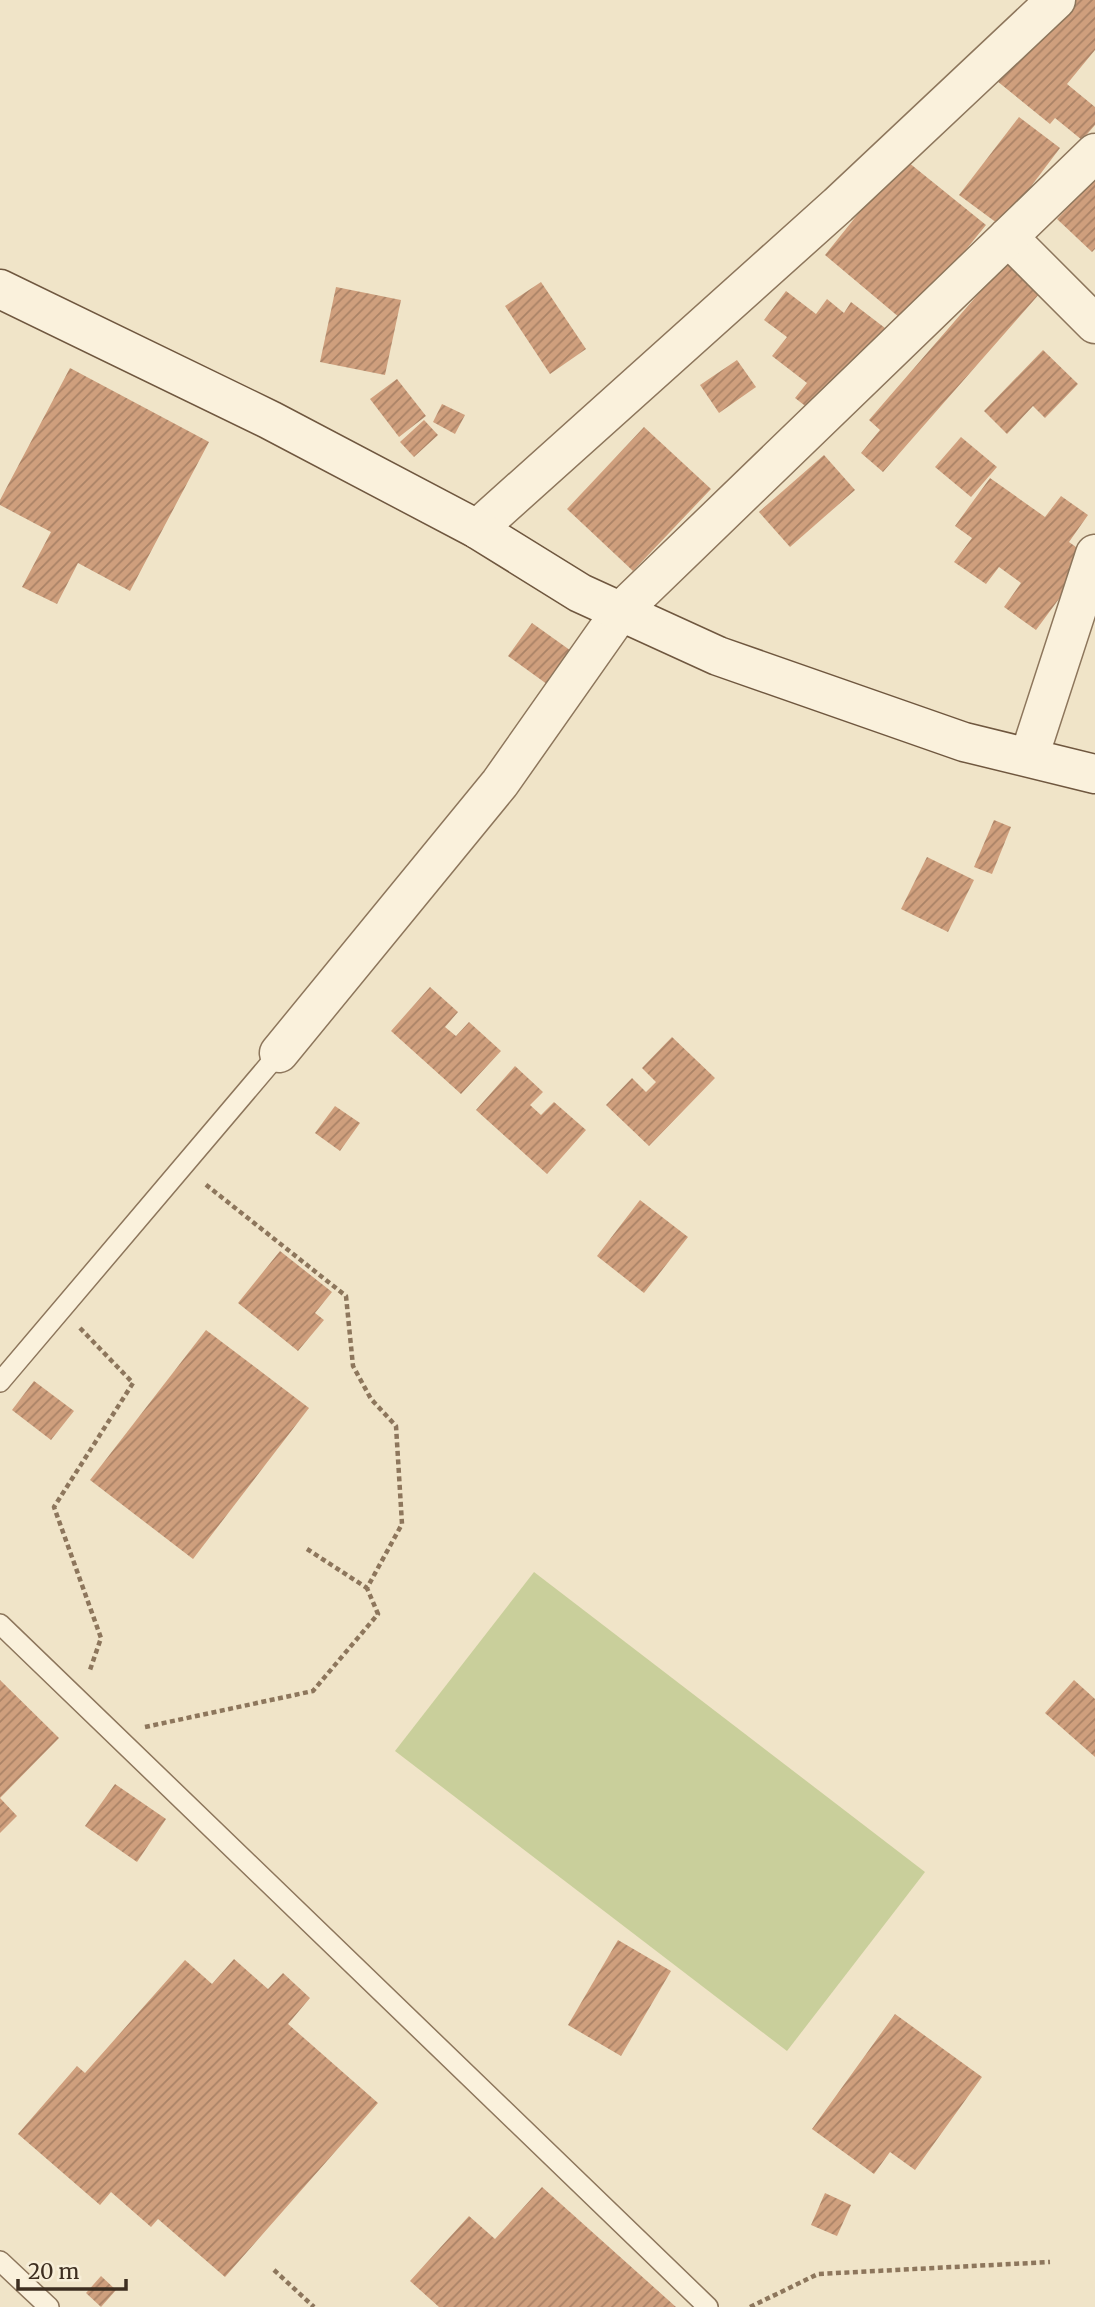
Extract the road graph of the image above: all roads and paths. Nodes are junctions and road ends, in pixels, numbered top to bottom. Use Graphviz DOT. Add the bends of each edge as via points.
graph roads {
  1 [pos="1056,0"];
  2 [pos="1095,153"];
  3 [pos="1008,237"];
  4 [pos="0,289"];
  5 [pos="1095,324"];
  6 [pos="477,529"];
  7 [pos="1095,554"];
  8 [pos="621,611"];
  9 [pos="1029,757"];
  10 [pos="1095,774"];
  11 [pos="279,1053"];
  12 [pos="183,1166"];
  13 [pos="62,1309"];
  14 [pos="0,1382"];
  15 [pos="307,1549"];
  16 [pos="367,1588"];
  17 [pos="0,1624"];
  18 [pos="79,1701"];
  19 [pos="114,1734"];
  20 [pos="0,2261"];
  21 [pos="1050,2262"];
  22 [pos="274,2270"];
  23 [pos="49,2307"];
  24 [pos="314,2307"];
  25 [pos="708,2307"];
  26 [pos="750,2307"];
  1 -- 6 [label="street" via="838,205"];
  2 -- 3 [label="street"];
  3 -- 5 [label="street"];
  3 -- 8 [label="street"];
  4 -- 6 [label="street" via="270,420"];
  6 -- 8 [label="street" via="580,593"];
  7 -- 9 [label="street"];
  8 -- 9 [label="street" via="718,656 964,742"];
  8 -- 11 [label="street" via="500,783"];
  9 -- 10 [label="street"];
  11 -- 12 [label="lane"];
  12 -- 13 [label="lane"];
  12 -- 16 [label="path" via="346,1296 354,1366 372,1399 396,1426 402,1524"];
  13 -- 14 [label="lane"];
  13 -- 18 [label="path" via="133,1384 54,1507 101,1638"];
  15 -- 16 [label="path"];
  16 -- 19 [label="path" via="378,1614 313,1691"];
  17 -- 18 [label="lane"];
  18 -- 19 [label="lane"];
  19 -- 25 [label="lane"];
  20 -- 23 [label="lane"];
  21 -- 26 [label="path" via="818,2274"];
  22 -- 24 [label="path"];
}
